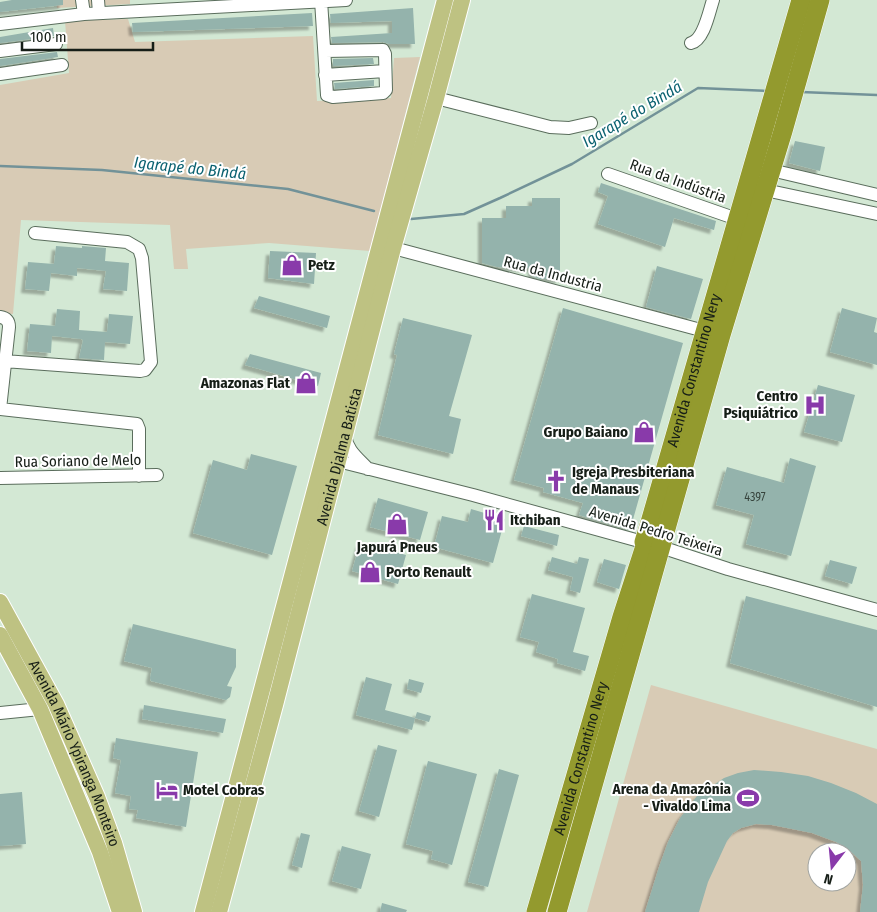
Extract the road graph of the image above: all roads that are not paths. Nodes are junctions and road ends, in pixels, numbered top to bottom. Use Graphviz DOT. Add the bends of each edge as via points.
graph roads {
  1 [pos="82,0"];
  2 [pos="346,0"];
  3 [pos="445,0"];
  4 [pos="462,0"];
  5 [pos="713,0"];
  6 [pos="801,0"];
  7 [pos="820,0"];
  8 [pos="321,1"];
  9 [pos="220,4"];
  10 [pos="99,6"];
  11 [pos="84,14"];
  12 [pos="0,24"];
  13 [pos="691,43"];
  14 [pos="56,44"];
  15 [pos="0,51"];
  16 [pos="324,51"];
  17 [pos="62,65"];
  18 [pos="385,71"];
  19 [pos="0,74"];
  20 [pos="325,74"];
  21 [pos="436,98"];
  22 [pos="591,123"];
  23 [pos="771,170"];
  24 [pos="608,174"];
  25 [pos="765,190"];
  26 [pos="877,195"];
  27 [pos="877,214"];
  28 [pos="737,219"];
  29 [pos="35,233"];
  30 [pos="386,246"];
  31 [pos="0,317"];
  32 [pos="713,333"];
  33 [pos="4,361"];
  34 [pos="0,409"];
  35 [pos="345,432"];
  36 [pos="331,459"];
  37 [pos="368,469"];
  38 [pos="139,476"];
  39 [pos="157,476"];
  40 [pos="0,478"];
  41 [pos="653,545"];
  42 [pos="0,602"];
  43 [pos="877,610"];
  44 [pos="0,634"];
  45 [pos="40,709"];
  46 [pos="0,713"];
  47 [pos="120,912"];
  48 [pos="134,912"];
  49 [pos="203,912"];
  50 [pos="219,912"];
  51 [pos="536,912"];
  52 [pos="557,912"];
  1 -- 11 [label="street"];
  2 -- 8 [label="street"];
  3 -- 30 [label="main road, Avenida Djalma Batista"];
  4 -- 21 [label="main road, Avenida Djalma Batista"];
  5 -- 13 [label="street" via="701,36"];
  6 -- 28 [label="highway, Avenida Constantino Nery"];
  7 -- 23 [label="highway, Avenida Constantino Nery"];
  8 -- 9 [label="street"];
  8 -- 16 [label="street"];
  9 -- 10 [label="street"];
  10 -- 11 [label="street"];
  11 -- 12 [label="street"];
  14 -- 15 [label="street"];
  16 -- 18 [label="street" via="381,50 385,54"];
  16 -- 20 [label="street"];
  17 -- 19 [label="street"];
  18 -- 20 [label="street"];
  18 -- 20 [label="street" via="387,87 383,93 333,97 327,95"];
  21 -- 22 [label="street" via="550,127 569,128"];
  21 -- 30 [label="main road, Avenida Djalma Batista"];
  23 -- 25 [label="highway, Avenida Constantino Nery"];
  23 -- 26 [label="street"];
  24 -- 28 [label="street, Rua da Indústria"];
  25 -- 27 [label="street"];
  25 -- 32 [label="highway, Avenida Constantino Nery"];
  28 -- 32 [label="highway, Avenida Constantino Nery"];
  29 -- 33 [label="street" via="127,242 140,249 150,362 145,370 140,371"];
  30 -- 32 [label="street, Rua da Industria"];
  30 -- 35 [label="main road, Avenida Djalma Batista"];
  30 -- 36 [label="main road, Avenida Djalma Batista"];
  31 -- 33 [label="street" via="9,322"];
  32 -- 41 [label="highway, Avenida Constantino Nery" via="644,542"];
  33 -- 34 [label="street"];
  34 -- 38 [label="street" via="139,426"];
  35 -- 36 [label="main road, Avenida Djalma Batista"];
  35 -- 37 [label="street, Avenida Pedro Teixeira" via="349,451"];
  36 -- 37 [label="street, Avenida Pedro Teixeira"];
  36 -- 49 [label="main road, Avenida Djalma Batista"];
  36 -- 50 [label="main road, Avenida Djalma Batista" via="276,704"];
  37 -- 41 [label="street, Avenida Pedro Teixeira"];
  38 -- 39 [label="street, Rua Soriano de Melo"];
  38 -- 40 [label="street, Rua Soriano de Melo"];
  41 -- 43 [label="street, Avenida Pedro Teixeira"];
  41 -- 51 [label="highway, Avenida Constantino Nery" via="632,585"];
  41 -- 52 [label="highway, Avenida Constantino Nery"];
  42 -- 48 [label="main road, Avenida Mário Ypiranga Monteiro" via="56,704 97,797"];
  44 -- 45 [label="main road, Avenida Mário Ypiranga Monteiro"];
  45 -- 46 [label="street"];
  45 -- 47 [label="main road, Avenida Mário Ypiranga Monteiro" via="100,852"];
}
